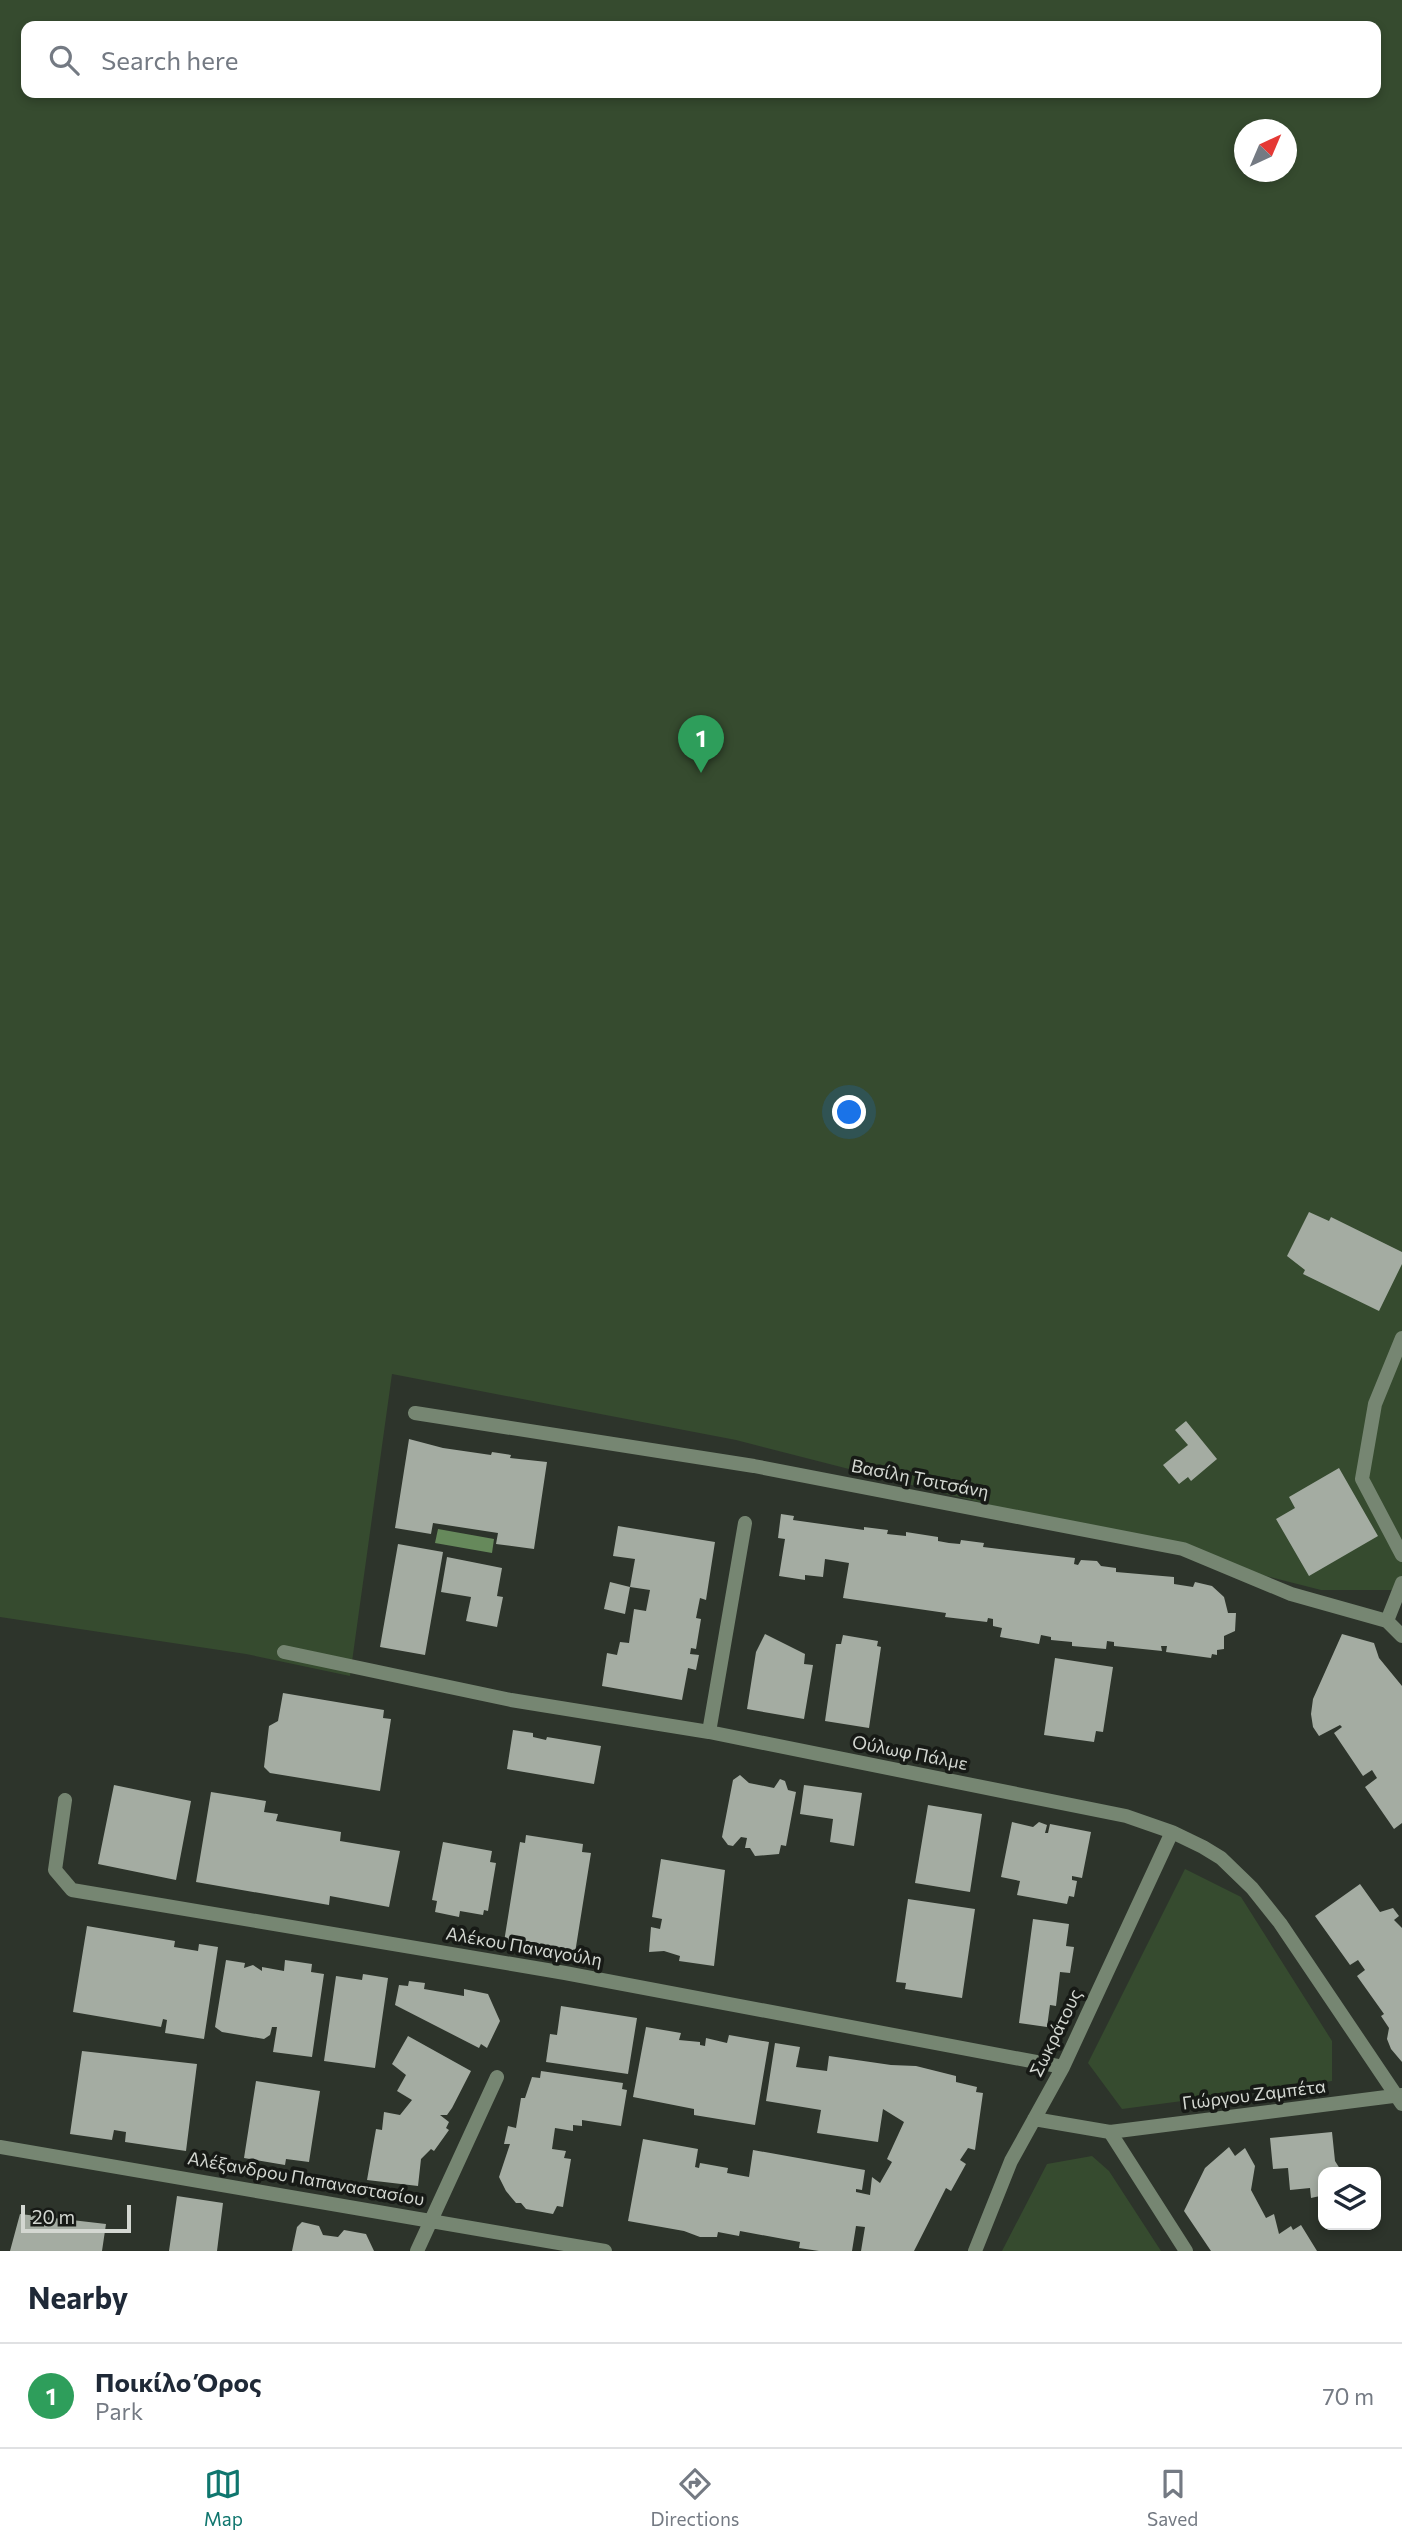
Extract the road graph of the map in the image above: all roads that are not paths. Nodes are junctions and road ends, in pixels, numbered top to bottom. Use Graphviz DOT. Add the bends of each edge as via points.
graph roads {
  1 [pos="1402,1338"];
  2 [pos="415,1413"];
  3 [pos="745,1523"];
  4 [pos="1402,1555"];
  5 [pos="1402,1583"];
  6 [pos="1387,1621"];
  7 [pos="1402,1636"];
  8 [pos="284,1652"];
  9 [pos="709,1732"];
  10 [pos="65,1800"];
  11 [pos="1172,1832"];
  12 [pos="1063,2067"];
  13 [pos="497,2077"];
  14 [pos="1400,2098"];
  15 [pos="1034,2119"];
  16 [pos="1110,2132"];
  17 [pos="0,2147"];
  18 [pos="429,2219"];
  19 [pos="417,2251"];
  20 [pos="605,2251"];
  21 [pos="975,2251"];
  22 [pos="1186,2251"];
  1 -- 4 [label="street" via="1375,1404 1362,1479"];
  2 -- 6 [label="street, Βασίλη Τσιτσάνη" via="754,1466 1183,1549 1291,1594"];
  3 -- 9 [label="street"];
  5 -- 6 [label="street"];
  6 -- 7 [label="street, Βασίλη Τσιτσάνη"];
  8 -- 9 [label="street, Ούλωφ Πάλμε" via="511,1700"];
  9 -- 11 [label="street, Ούλωφ Πάλμε" via="1126,1816"];
  10 -- 12 [label="street, Αλέκου Παναγούλη" via="55,1870 72,1890 565,1973"];
  11 -- 12 [label="street, Σωκράτους"];
  11 -- 14 [label="street, Ούλωφ Πάλμε" via="1220,1858 1252,1888"];
  12 -- 15 [label="street, Σωκράτους"];
  13 -- 18 [label="street"];
  14 -- 16 [label="street, Γιώργου Ζαμπέτα"];
  15 -- 16 [label="street"];
  15 -- 21 [label="street, Σωκράτους" via="1011,2161"];
  16 -- 22 [label="street"];
  17 -- 18 [label="street, Αλέξανδρου Παπαναστασίου"];
  18 -- 19 [label="street"];
  18 -- 20 [label="street, Αλέξανδρου Παπαναστασίου"];
}
